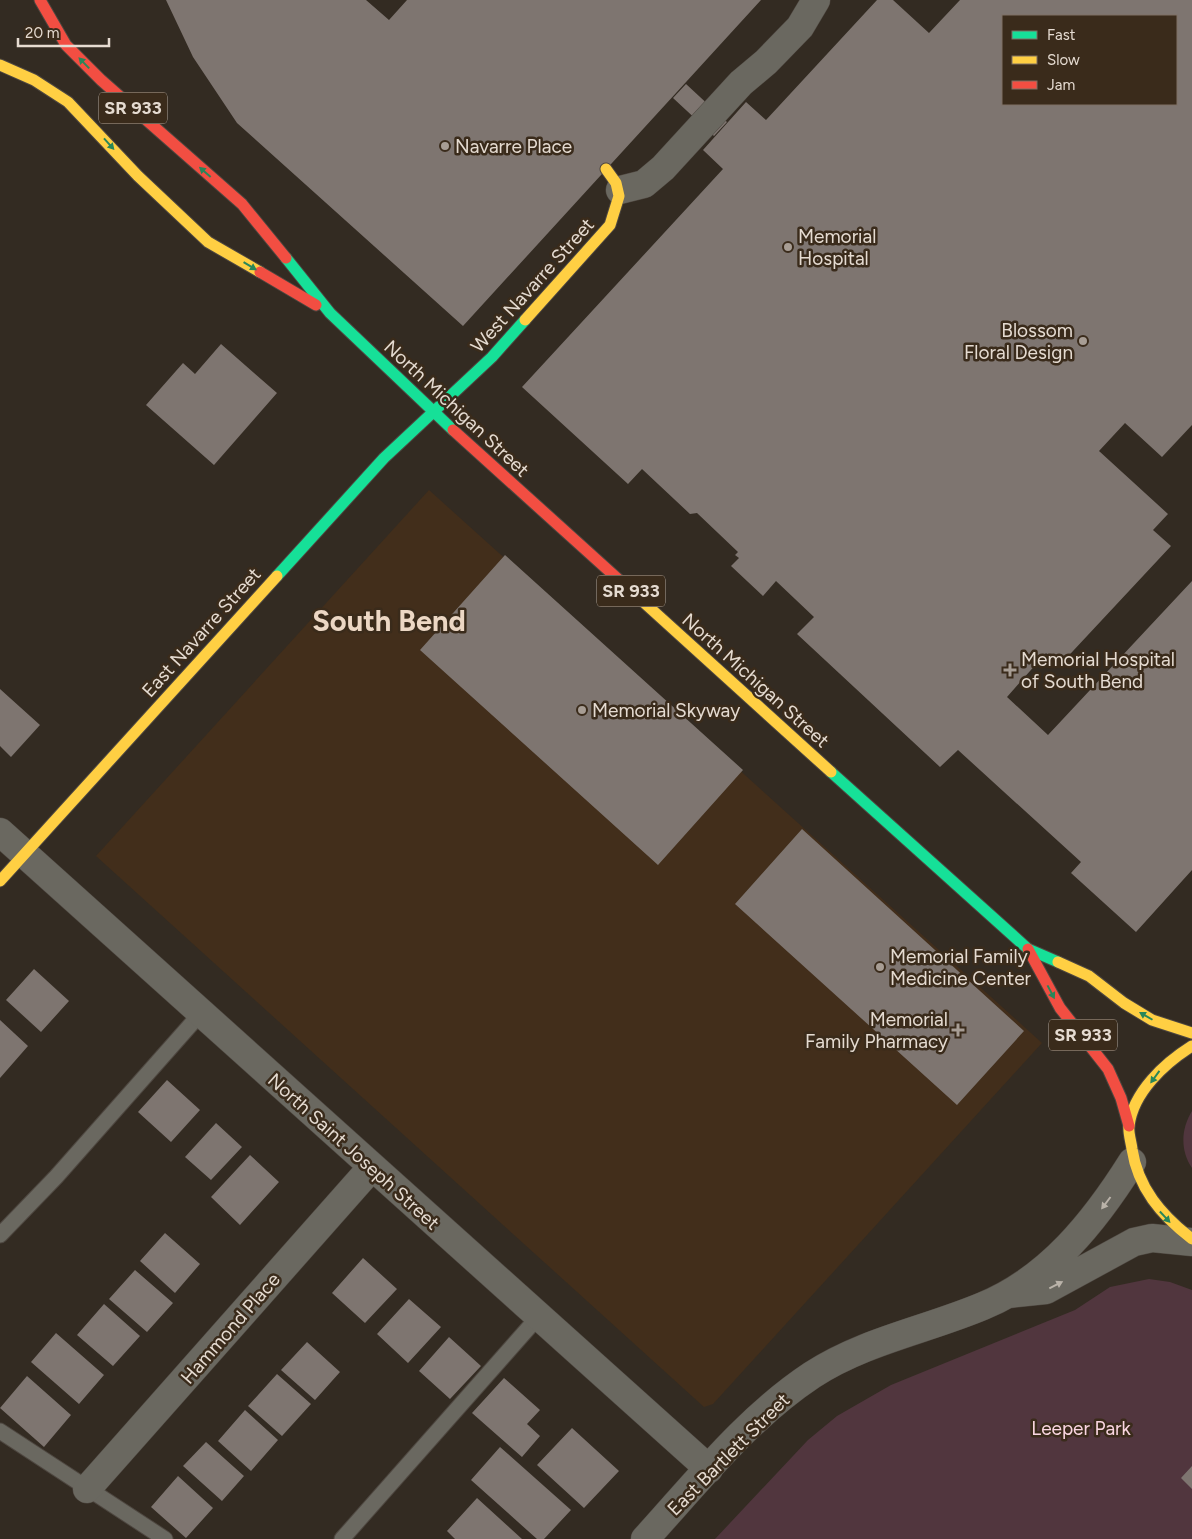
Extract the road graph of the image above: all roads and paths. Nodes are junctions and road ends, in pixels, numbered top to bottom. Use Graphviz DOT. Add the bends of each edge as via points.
graph roads {
  1 [pos="40,0"];
  2 [pos="816,0"];
  3 [pos="0,65"];
  4 [pos="613,179"];
  5 [pos="330,313"];
  6 [pos="433,411"];
  7 [pos="0,832"];
  8 [pos="24,854"];
  9 [pos="0,881"];
  10 [pos="1028,949"];
  11 [pos="201,1013"];
  12 [pos="1192,1033"];
  13 [pos="1192,1046"];
  14 [pos="1129,1126"];
  15 [pos="1132,1162"];
  16 [pos="372,1167"];
  17 [pos="0,1235"];
  18 [pos="1192,1240"];
  19 [pos="1009,1294"];
  20 [pos="539,1316"];
  21 [pos="0,1431"];
  22 [pos="709,1469"];
  23 [pos="87,1489"];
  24 [pos="165,1539"];
  25 [pos="342,1539"];
  26 [pos="646,1539"];
  5 -- 1 [label="main road, North Michigan Street / SR 933, one-way" via="242,204 101,80 66,45"];
  2 -- 4 [label="street" via="800,27 741,83 663,168 644,184"];
  3 -- 5 [label="main road, North Michigan Street / SR 933, one-way" via="34,80 68,102 138,176 208,242"];
  4 -- 6 [label="main road, West Navarre Street" via="618,208 610,225 492,357"];
  5 -- 6 [label="main road, North Michigan Street / SR 933"];
  6 -- 8 [label="main road, East Navarre Street" via="384,458"];
  6 -- 10 [label="main road, North Michigan Street / SR 933"];
  7 -- 8 [label="street, North Saint Joseph Street"];
  8 -- 9 [label="main road, East Navarre Street"];
  8 -- 11 [label="street, North Saint Joseph Street"];
  12 -- 10 [label="main road, North Michigan Street / SR 933, one-way" via="1152,1020 1089,976"];
  10 -- 14 [label="main road, North Michigan Street / SR 933, one-way" via="1060,1008 1108,1069"];
  11 -- 16 [label="street, North Saint Joseph Street"];
  11 -- 17 [label="lane" via="56,1177"];
  13 -- 14 [label="main road, one-way" via="1160,1070 1144,1093"];
  14 -- 15 [label="main road, SR 933"];
  15 -- 18 [label="main road, SR 933, one-way" via="1155,1206"];
  15 -- 19 [label="street, East Bartlett Street, one-way" via="1112,1195 1071,1245"];
  16 -- 20 [label="street, North Saint Joseph Street"];
  16 -- 23 [label="street, Hammond Place"];
  19 -- 18 [label="street, East Bartlett Street, one-way" via="1046,1290 1134,1242 1152,1238"];
  19 -- 22 [label="street, East Bartlett Street" via="838,1360 812,1375 760,1416"];
  20 -- 22 [label="street, North Saint Joseph Street"];
  20 -- 25 [label="lane"];
  21 -- 23 [label="lane"];
  22 -- 26 [label="street, East Bartlett Street"];
  23 -- 24 [label="lane"];
}
